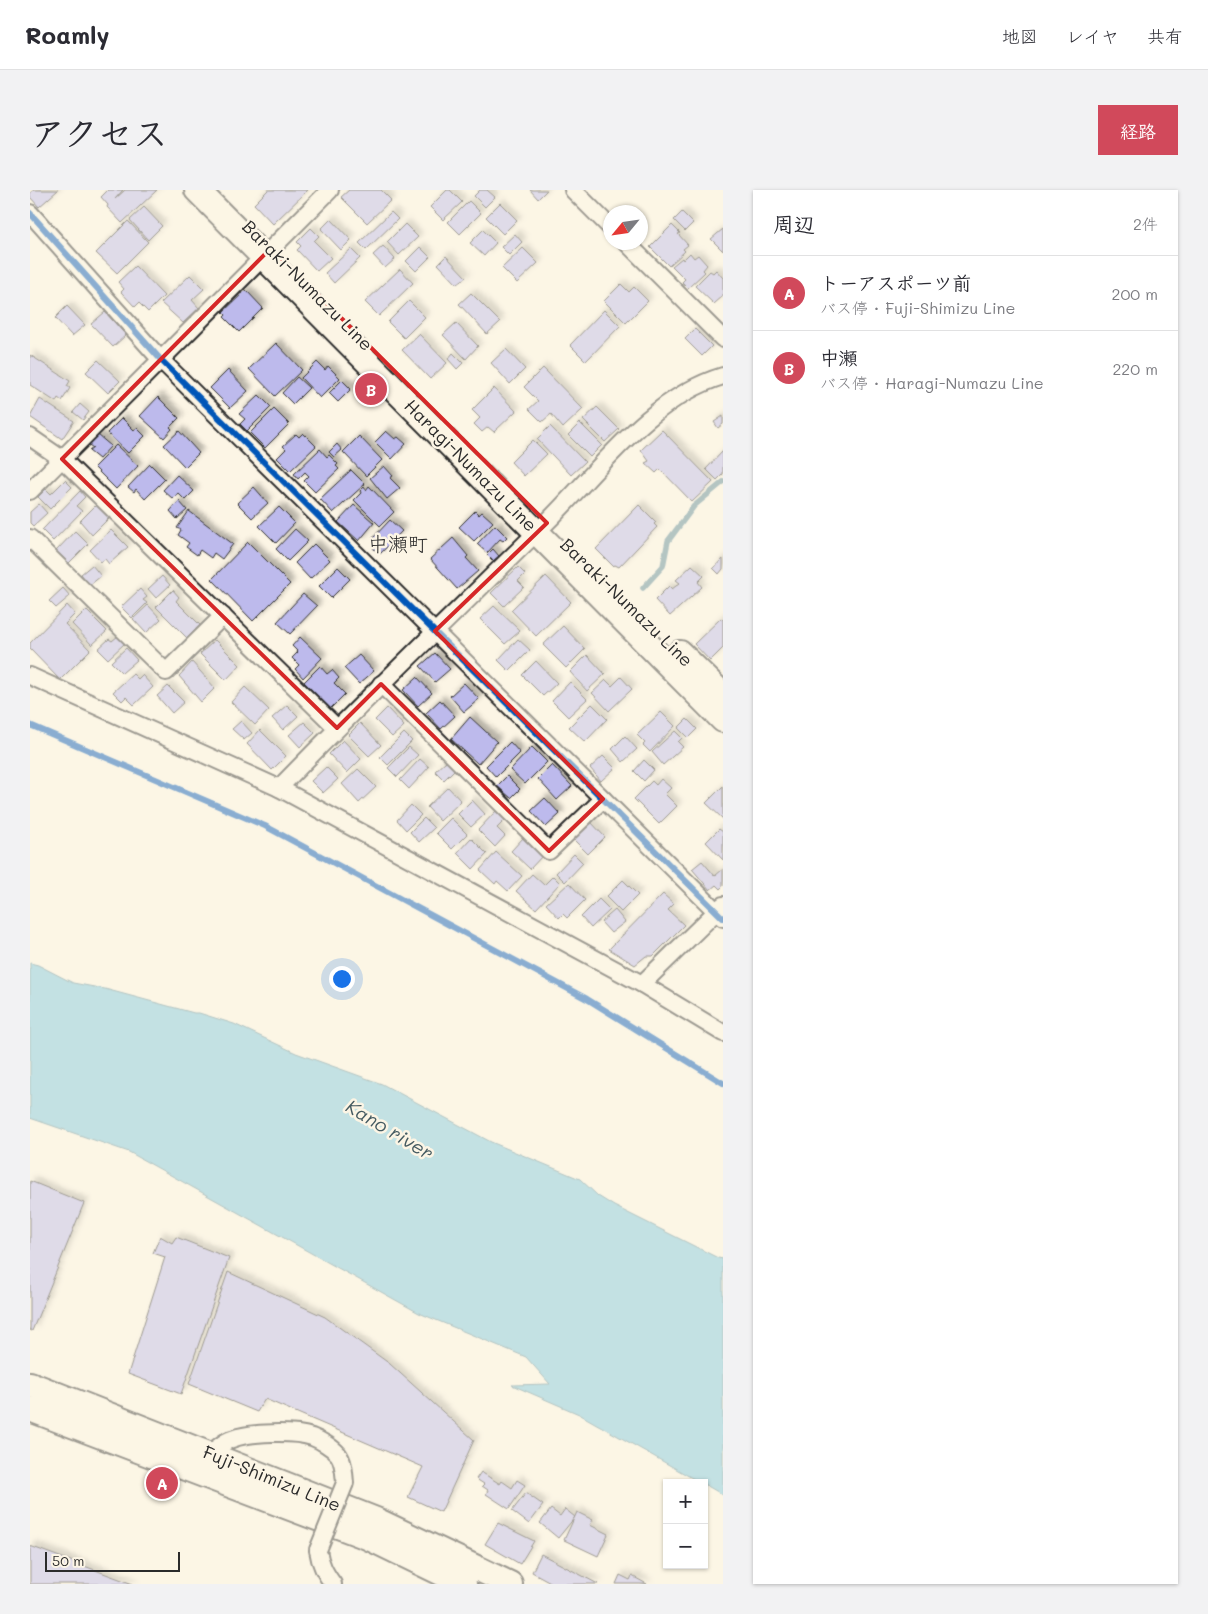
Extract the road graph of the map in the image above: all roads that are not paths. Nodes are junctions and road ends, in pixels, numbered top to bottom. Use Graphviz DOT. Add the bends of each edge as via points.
graph roads {
  1 [pos="197,190"];
  2 [pos="214,190"];
  3 [pos="330,190"];
  4 [pos="574,190"];
  5 [pos="30,213"];
  6 [pos="603,220"];
  7 [pos="634,250"];
  8 [pos="267,252"];
  9 [pos="723,339"];
  10 [pos="162,360"];
  11 [pos="723,376"];
  12 [pos="30,438"];
  13 [pos="62,459"];
  14 [pos="30,491"];
  15 [pos="542,527"];
  16 [pos="30,538"];
  17 [pos="223,616"];
  18 [pos="435,631"];
  19 [pos="30,676"];
  20 [pos="381,684"];
  21 [pos="723,695"];
  22 [pos="723,720"];
  23 [pos="337,728"];
  24 [pos="279,788"];
  25 [pos="603,799"];
  26 [pos="721,912"];
  27 [pos="642,984"];
  28 [pos="723,1033"];
  29 [pos="30,1384"];
  30 [pos="30,1409"];
  31 [pos="210,1453"];
  32 [pos="333,1584"];
  33 [pos="464,1584"];
  34 [pos="510,1584"];
  1 -- 8 [label="main road"];
  2 -- 8 [label="main road, Baraki-Numazu Line"];
  3 -- 8 [label="street"];
  4 -- 6 [label="street"];
  5 -- 10 [label="street"];
  7 -- 9 [label="street"];
  8 -- 10 [label="street"];
  8 -- 15 [label="main road, Baraki-Numazu Line"];
  10 -- 13 [label="street"];
  10 -- 18 [label="street"];
  11 -- 15 [label="street" via="707,380 676,397 638,428"];
  12 -- 13 [label="street"];
  13 -- 14 [label="street"];
  13 -- 17 [label="street"];
  15 -- 18 [label="street"];
  15 -- 21 [label="main road, Baraki-Numazu Line"];
  15 -- 22 [label="main road, Haragi-Numazu Line"];
  16 -- 17 [label="street" via="166,672"];
  17 -- 23 [label="street"];
  18 -- 20 [label="street"];
  18 -- 25 [label="street"];
  19 -- 24 [label="street"];
  20 -- 23 [label="street"];
  20 -- 25 [label="street" via="549,851"];
  23 -- 24 [label="street"];
  24 -- 27 [label="street"];
  25 -- 26 [label="street"];
  26 -- 27 [label="street"];
  27 -- 28 [label="street"];
  29 -- 31 [label="main road, Fuji-Shimizu Line"];
  30 -- 33 [label="main road, Fuji-Shimizu Line" via="367,1537"];
  31 -- 32 [label="street, bridge" via="232,1439 283,1432 313,1437 338,1454 343,1463 345,1483 318,1550 324,1572"];
  31 -- 34 [label="main road, Fuji-Shimizu Line" via="376,1520"];
}
